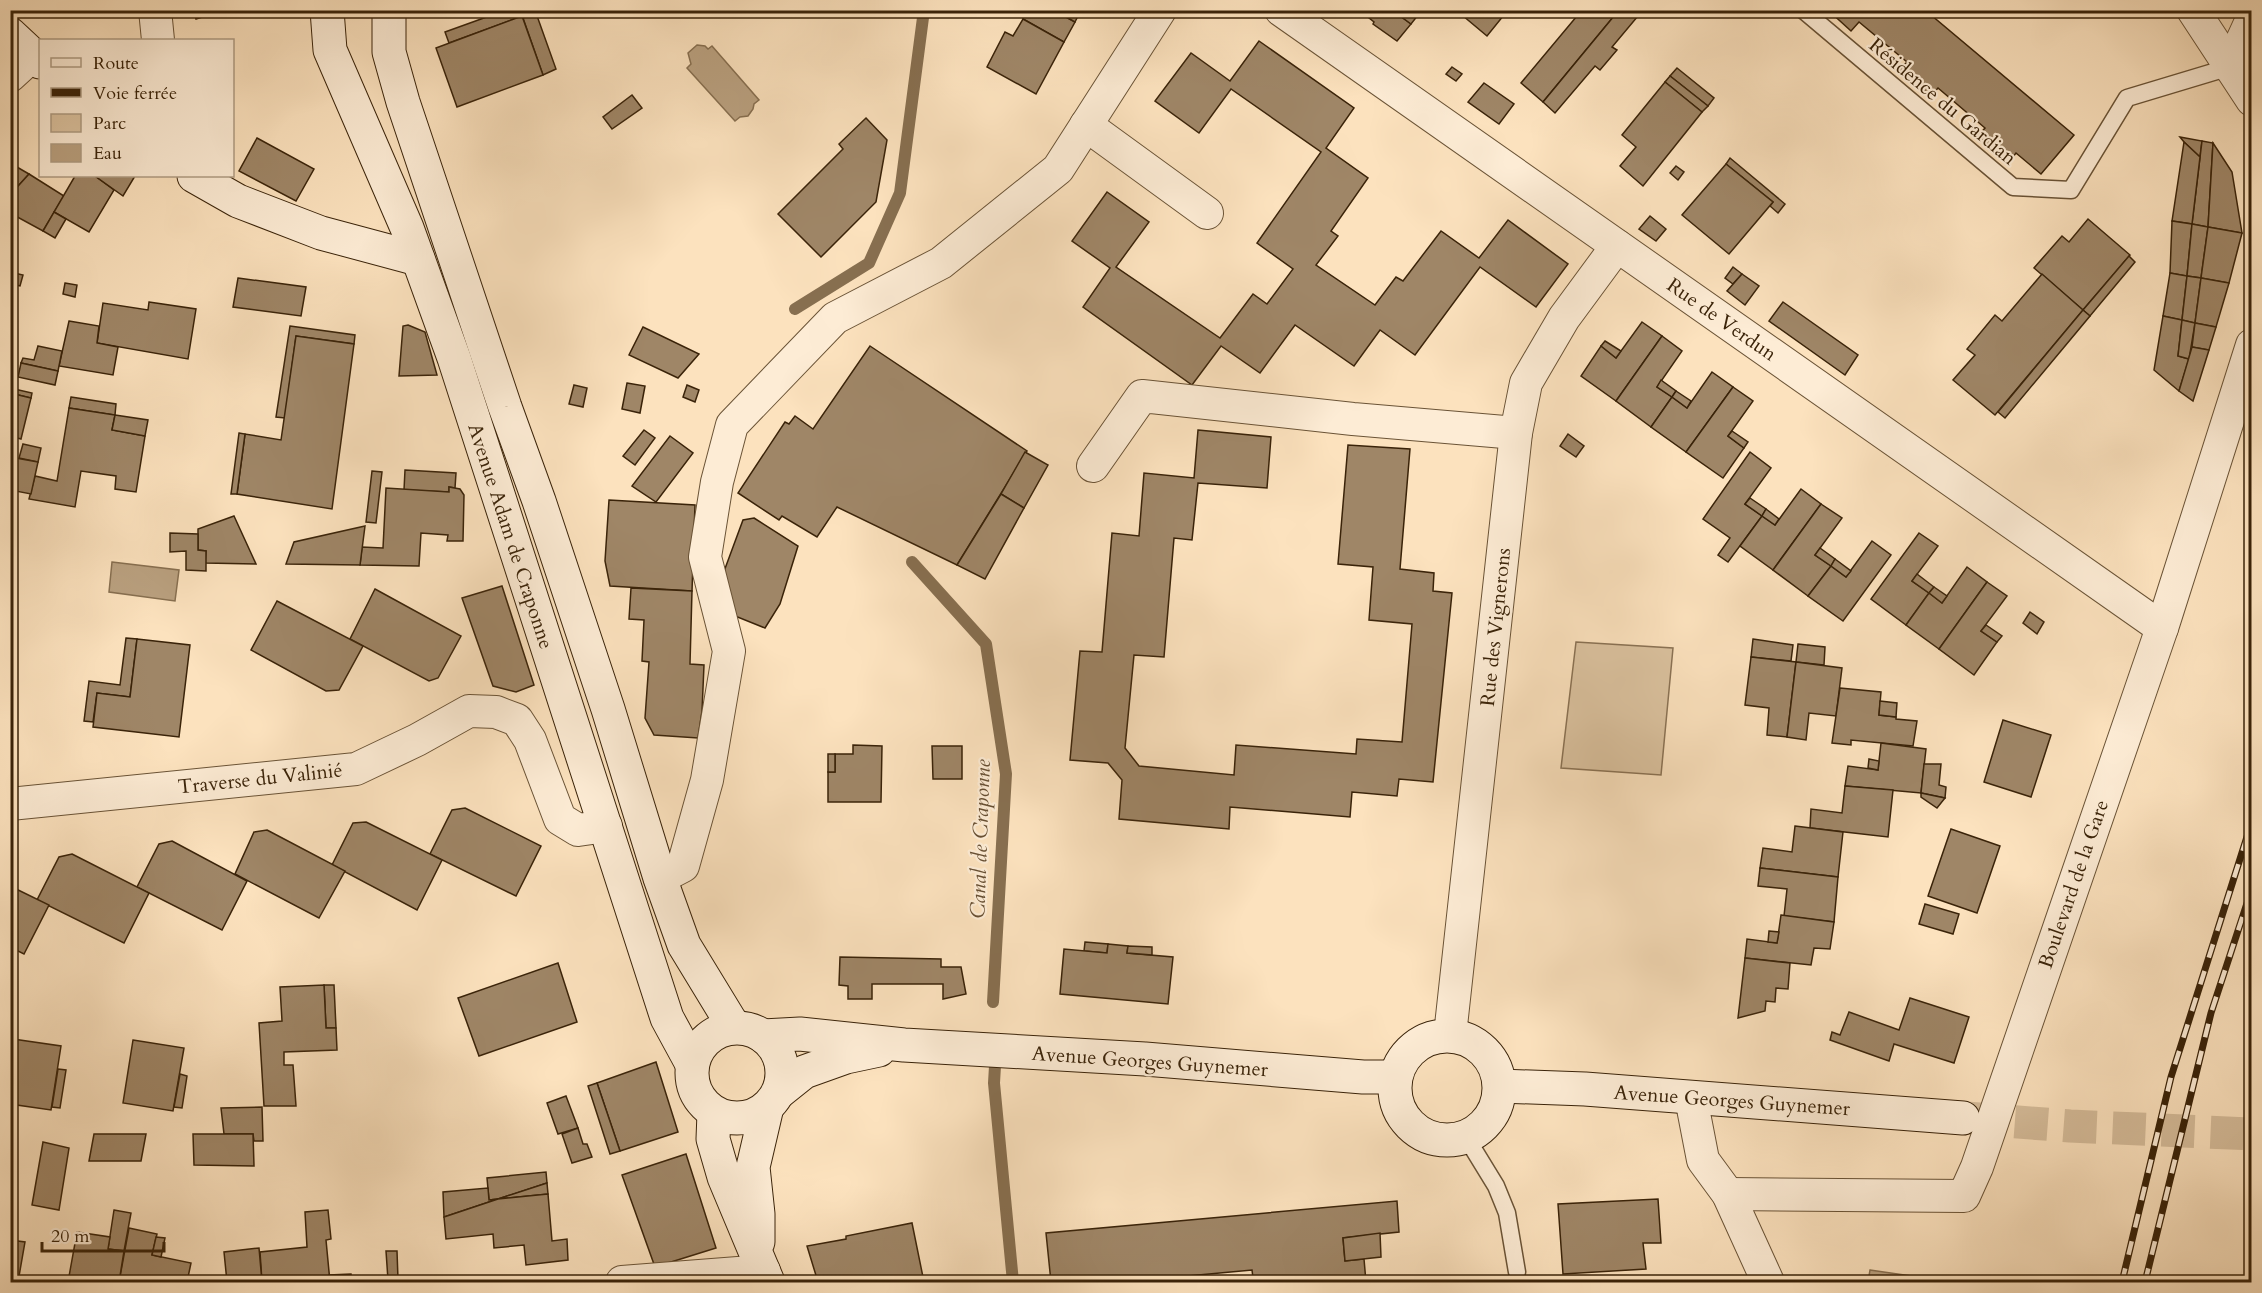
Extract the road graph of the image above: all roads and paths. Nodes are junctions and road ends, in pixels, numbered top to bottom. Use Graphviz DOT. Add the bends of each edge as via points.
graph roads {
  1 [pos="154,10"];
  2 [pos="327,10"];
  3 [pos="389,10"];
  4 [pos="1160,10"];
  5 [pos="1281,10"];
  6 [pos="1803,10"];
  7 [pos="2193,10"];
  8 [pos="2252,19"];
  9 [pos="158,39"];
  10 [pos="2230,67"];
  11 [pos="2252,100"];
  12 [pos="1086,125"];
  13 [pos="196,177"];
  14 [pos="1207,213"];
  15 [pos="1617,246"];
  16 [pos="418,259"];
  17 [pos="2252,345"];
  18 [pos="1516,433"];
  19 [pos="1093,466"];
  20 [pos="2163,628"];
  21 [pos="10,804"];
  22 [pos="606,826"];
  23 [pos="660,878"];
  24 [pos="749,1032"];
  25 [pos="1450,1035"];
  26 [pos="904,1045"];
  27 [pos="692,1064"];
  28 [pos="1395,1077"];
  29 [pos="1500,1086"];
  30 [pos="1691,1098"];
  31 [pos="773,1100"];
  32 [pos="714,1113"];
  33 [pos="1963,1118"];
  34 [pos="1466,1137"];
  35 [pos="1728,1194"];
  36 [pos="763,1270"];
  37 [pos="1517,1272"];
  38 [pos="622,1282"];
  39 [pos="1768,1282"];
  1 -- 9 [label="street"];
  2 -- 16 [label="main road, Avenue Adam de Craponne" via="330,50"];
  3 -- 23 [label="main road, Avenue Adam de Craponne" via="389,52 402,102 543,512"];
  4 -- 12 [label="street"];
  5 -- 15 [label="street, Rue de Verdun"];
  6 -- 10 [label="lane, Résidence du Gardian" via="2013,187 2071,190 2127,98"];
  7 -- 10 [label="street"];
  8 -- 10 [label="street"];
  10 -- 11 [label="street"];
  12 -- 14 [label="street"];
  12 -- 23 [label="street" via="1058,169 941,263 835,318 732,425 717,482 705,557 729,651 707,780 682,866"];
  13 -- 16 [label="main road" via="238,201 321,233"];
  15 -- 18 [label="street, Rue des Vignerons" via="1564,318 1526,383"];
  15 -- 20 [label="street, Rue de Verdun"];
  16 -- 22 [label="main road, Avenue Adam de Craponne" via="454,358"];
  17 -- 20 [label="street, Boulevard de la Gare"];
  18 -- 19 [label="street" via="1142,396"];
  18 -- 25 [label="street, Rue des Vignerons"];
  20 -- 35 [label="street, Boulevard de la Gare" via="1964,1196"];
  21 -- 22 [label="street, Traverse du Valinié" via="356,769 469,711 496,712 516,720 530,741 560,819 578,830"];
  22 -- 27 [label="main road, Avenue Adam de Craponne" via="667,1018"];
  23 -- 24 [label="main road, Avenue Adam de Craponne" via="684,945"];
  24 -- 26 [label="main road"];
  24 -- 27 [label="main road" via="719,1031 706,1038"];
  24 -- 31 [label="main road" via="774,1047 781,1061 783,1077"];
  25 -- 28 [label="main road" via="1435,1036 1415,1046 1400,1063"];
  25 -- 29 [label="main road" via="1466,1038 1490,1057"];
  26 -- 28 [label="main road, Avenue Georges Guynemer"];
  26 -- 31 [label="main road" via="846,1057 804,1072"];
  27 -- 32 [label="main road" via="695,1092"];
  28 -- 34 [label="main road" via="1395,1093 1407,1122 1434,1139"];
  29 -- 30 [label="main road, Avenue Georges Guynemer"];
  29 -- 34 [label="main road" via="1499,1099 1487,1122"];
  30 -- 33 [label="main road, Avenue Georges Guynemer"];
  30 -- 35 [label="street" via="1703,1160"];
  31 -- 32 [label="main road" via="756,1115 742,1119"];
  31 -- 36 [label="main road" via="753,1167"];
  32 -- 36 [label="main road" via="713,1139 724,1177"];
  34 -- 37 [label="lane" via="1497,1186 1507,1213"];
  35 -- 39 [label="street"];
  36 -- 38 [label="street"];
}
